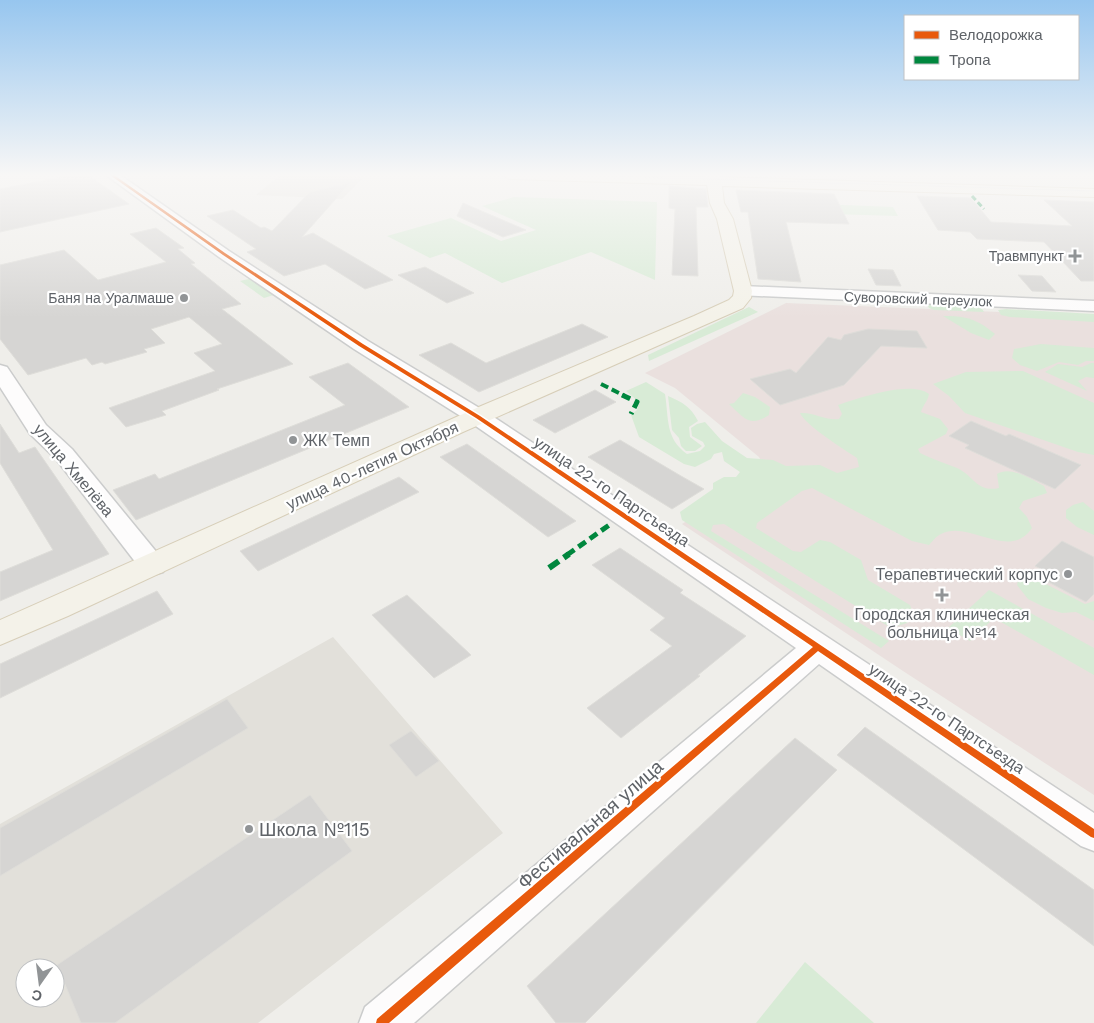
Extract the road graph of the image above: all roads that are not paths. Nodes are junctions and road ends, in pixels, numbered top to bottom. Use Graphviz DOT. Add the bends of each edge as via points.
graph roads {
  1 [pos="180,223"];
  2 [pos="726,223"];
  3 [pos="743,291"];
  4 [pos="1094,306"];
  5 [pos="0,371"];
  6 [pos="478,417"];
  7 [pos="153,566"];
  8 [pos="0,633"];
  9 [pos="818,647"];
  10 [pos="1094,834"];
  11 [pos="381,1023"];
  1 -- 6 [label="street, улица 22-го Партсъезда" via="361,345"];
  2 -- 3 [label="main road"];
  3 -- 4 [label="street, Суворовский переулок"];
  3 -- 6 [label="main road, улица 40-летия Октября" via="742,298 728,308"];
  5 -- 7 [label="street, улица Хмелёва" via="38,429 64,454"];
  6 -- 7 [label="main road, улица 40-летия Октября"];
  6 -- 9 [label="street, улица 22-го Партсъезда"];
  7 -- 8 [label="main road, улица 40-летия Октября"];
  9 -- 10 [label="street, улица 22-го Партсъезда"];
  9 -- 11 [label="street, Фестивальная улица"];
}
